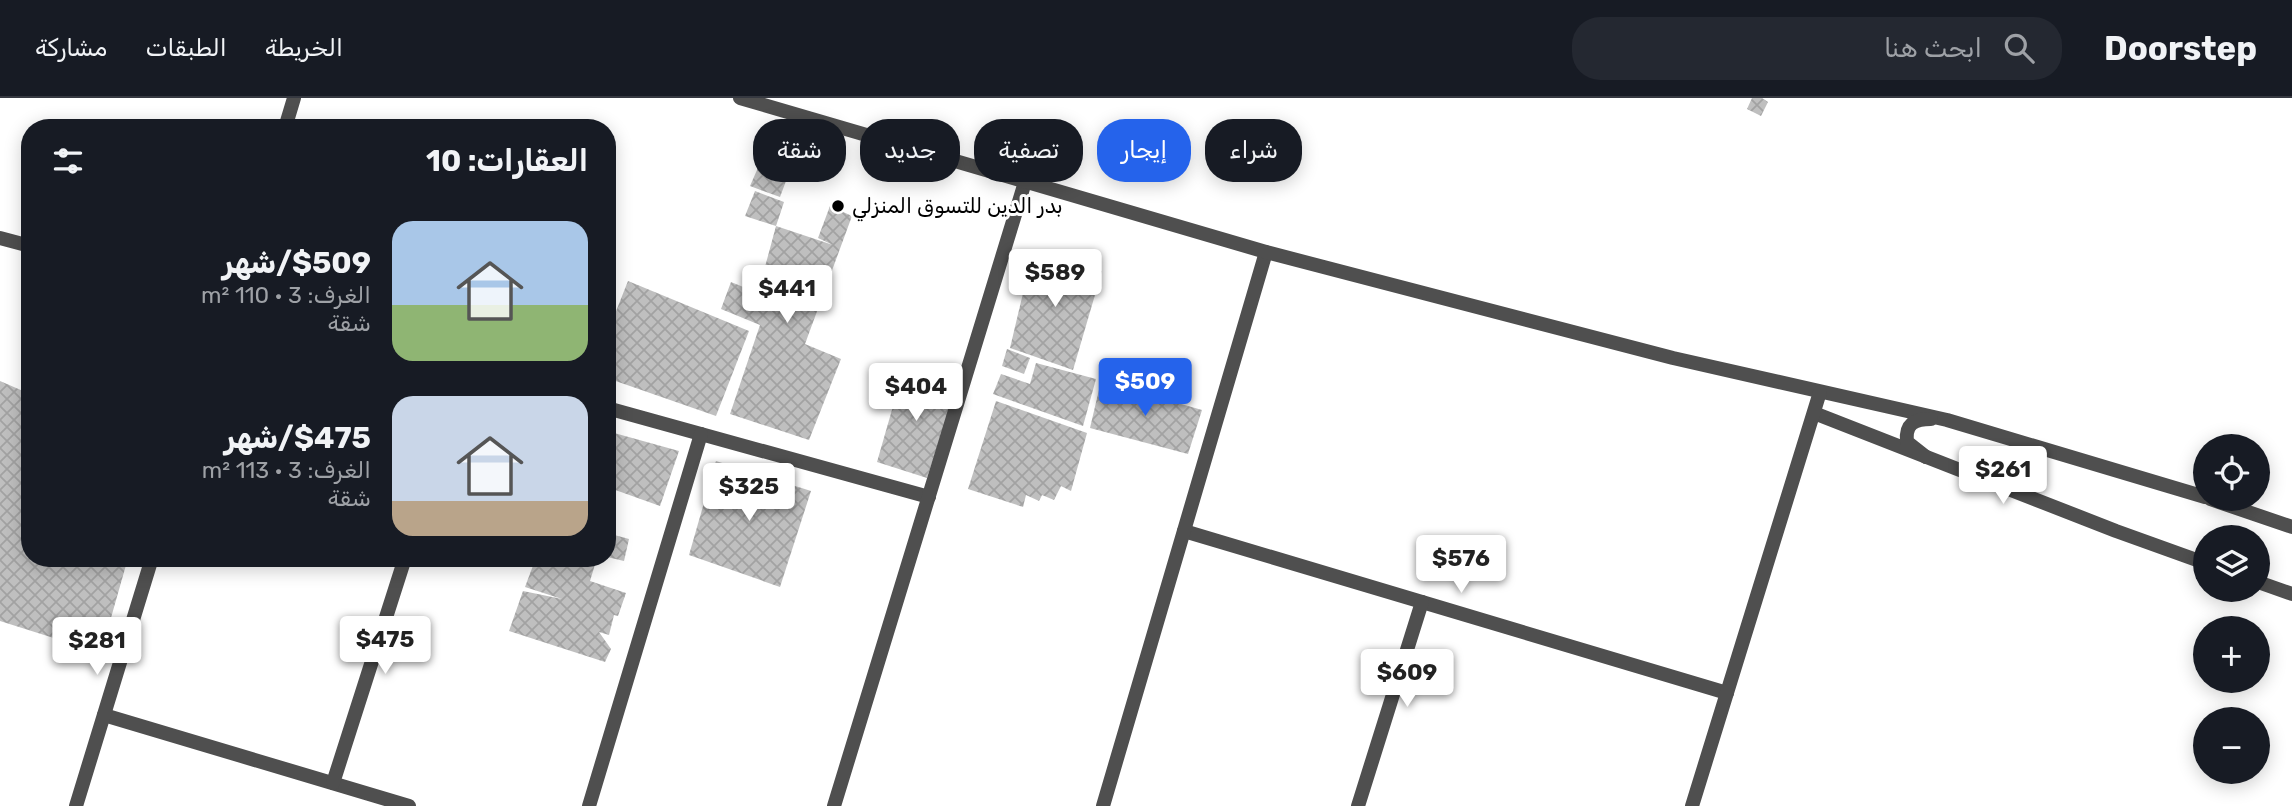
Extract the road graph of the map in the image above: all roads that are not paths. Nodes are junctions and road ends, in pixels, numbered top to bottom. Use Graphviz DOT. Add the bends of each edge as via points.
graph roads {
  1 [pos="294,98"];
  2 [pos="740,98"];
  3 [pos="288,119"];
  4 [pos="974,167"];
  5 [pos="1025,182"];
  6 [pos="0,238"];
  7 [pos="21,244"];
  8 [pos="1266,252"];
  9 [pos="1820,392"];
  10 [pos="616,410"];
  11 [pos="1814,413"];
  12 [pos="1943,419"];
  13 [pos="701,433"];
  14 [pos="1926,457"];
  15 [pos="2193,494"];
  16 [pos="929,497"];
  17 [pos="2245,511"];
  18 [pos="2292,527"];
  19 [pos="1184,531"];
  20 [pos="2193,559"];
  21 [pos="149,567"];
  22 [pos="402,567"];
  23 [pos="2270,586"];
  24 [pos="2292,594"];
  25 [pos="1422,602"];
  26 [pos="1727,693"];
  27 [pos="104,715"];
  28 [pos="333,783"];
  29 [pos="76,806"];
  30 [pos="409,806"];
  31 [pos="590,806"];
  32 [pos="834,806"];
  33 [pos="1103,806"];
  34 [pos="1358,806"];
  35 [pos="1692,806"];
  1 -- 3 [label="street"];
  2 -- 4 [label="street"];
  5 -- 8 [label="street"];
  5 -- 16 [label="street"];
  6 -- 7 [label="street"];
  8 -- 9 [label="street"];
  8 -- 19 [label="street"];
  9 -- 11 [label="street"];
  9 -- 12 [label="street"];
  10 -- 13 [label="street"];
  11 -- 14 [label="street"];
  11 -- 26 [label="street"];
  12 -- 14 [label="street" via="1916,420 1909,425 1907,442"];
  12 -- 15 [label="street"];
  13 -- 16 [label="street"];
  13 -- 31 [label="street"];
  14 -- 20 [label="street"];
  16 -- 32 [label="street"];
  17 -- 18 [label="street"];
  19 -- 25 [label="street"];
  19 -- 33 [label="street"];
  21 -- 27 [label="street"];
  22 -- 28 [label="street"];
  23 -- 24 [label="street"];
  25 -- 26 [label="street"];
  25 -- 34 [label="street"];
  26 -- 35 [label="street"];
  27 -- 28 [label="street"];
  27 -- 29 [label="street"];
  28 -- 30 [label="street"];
}
